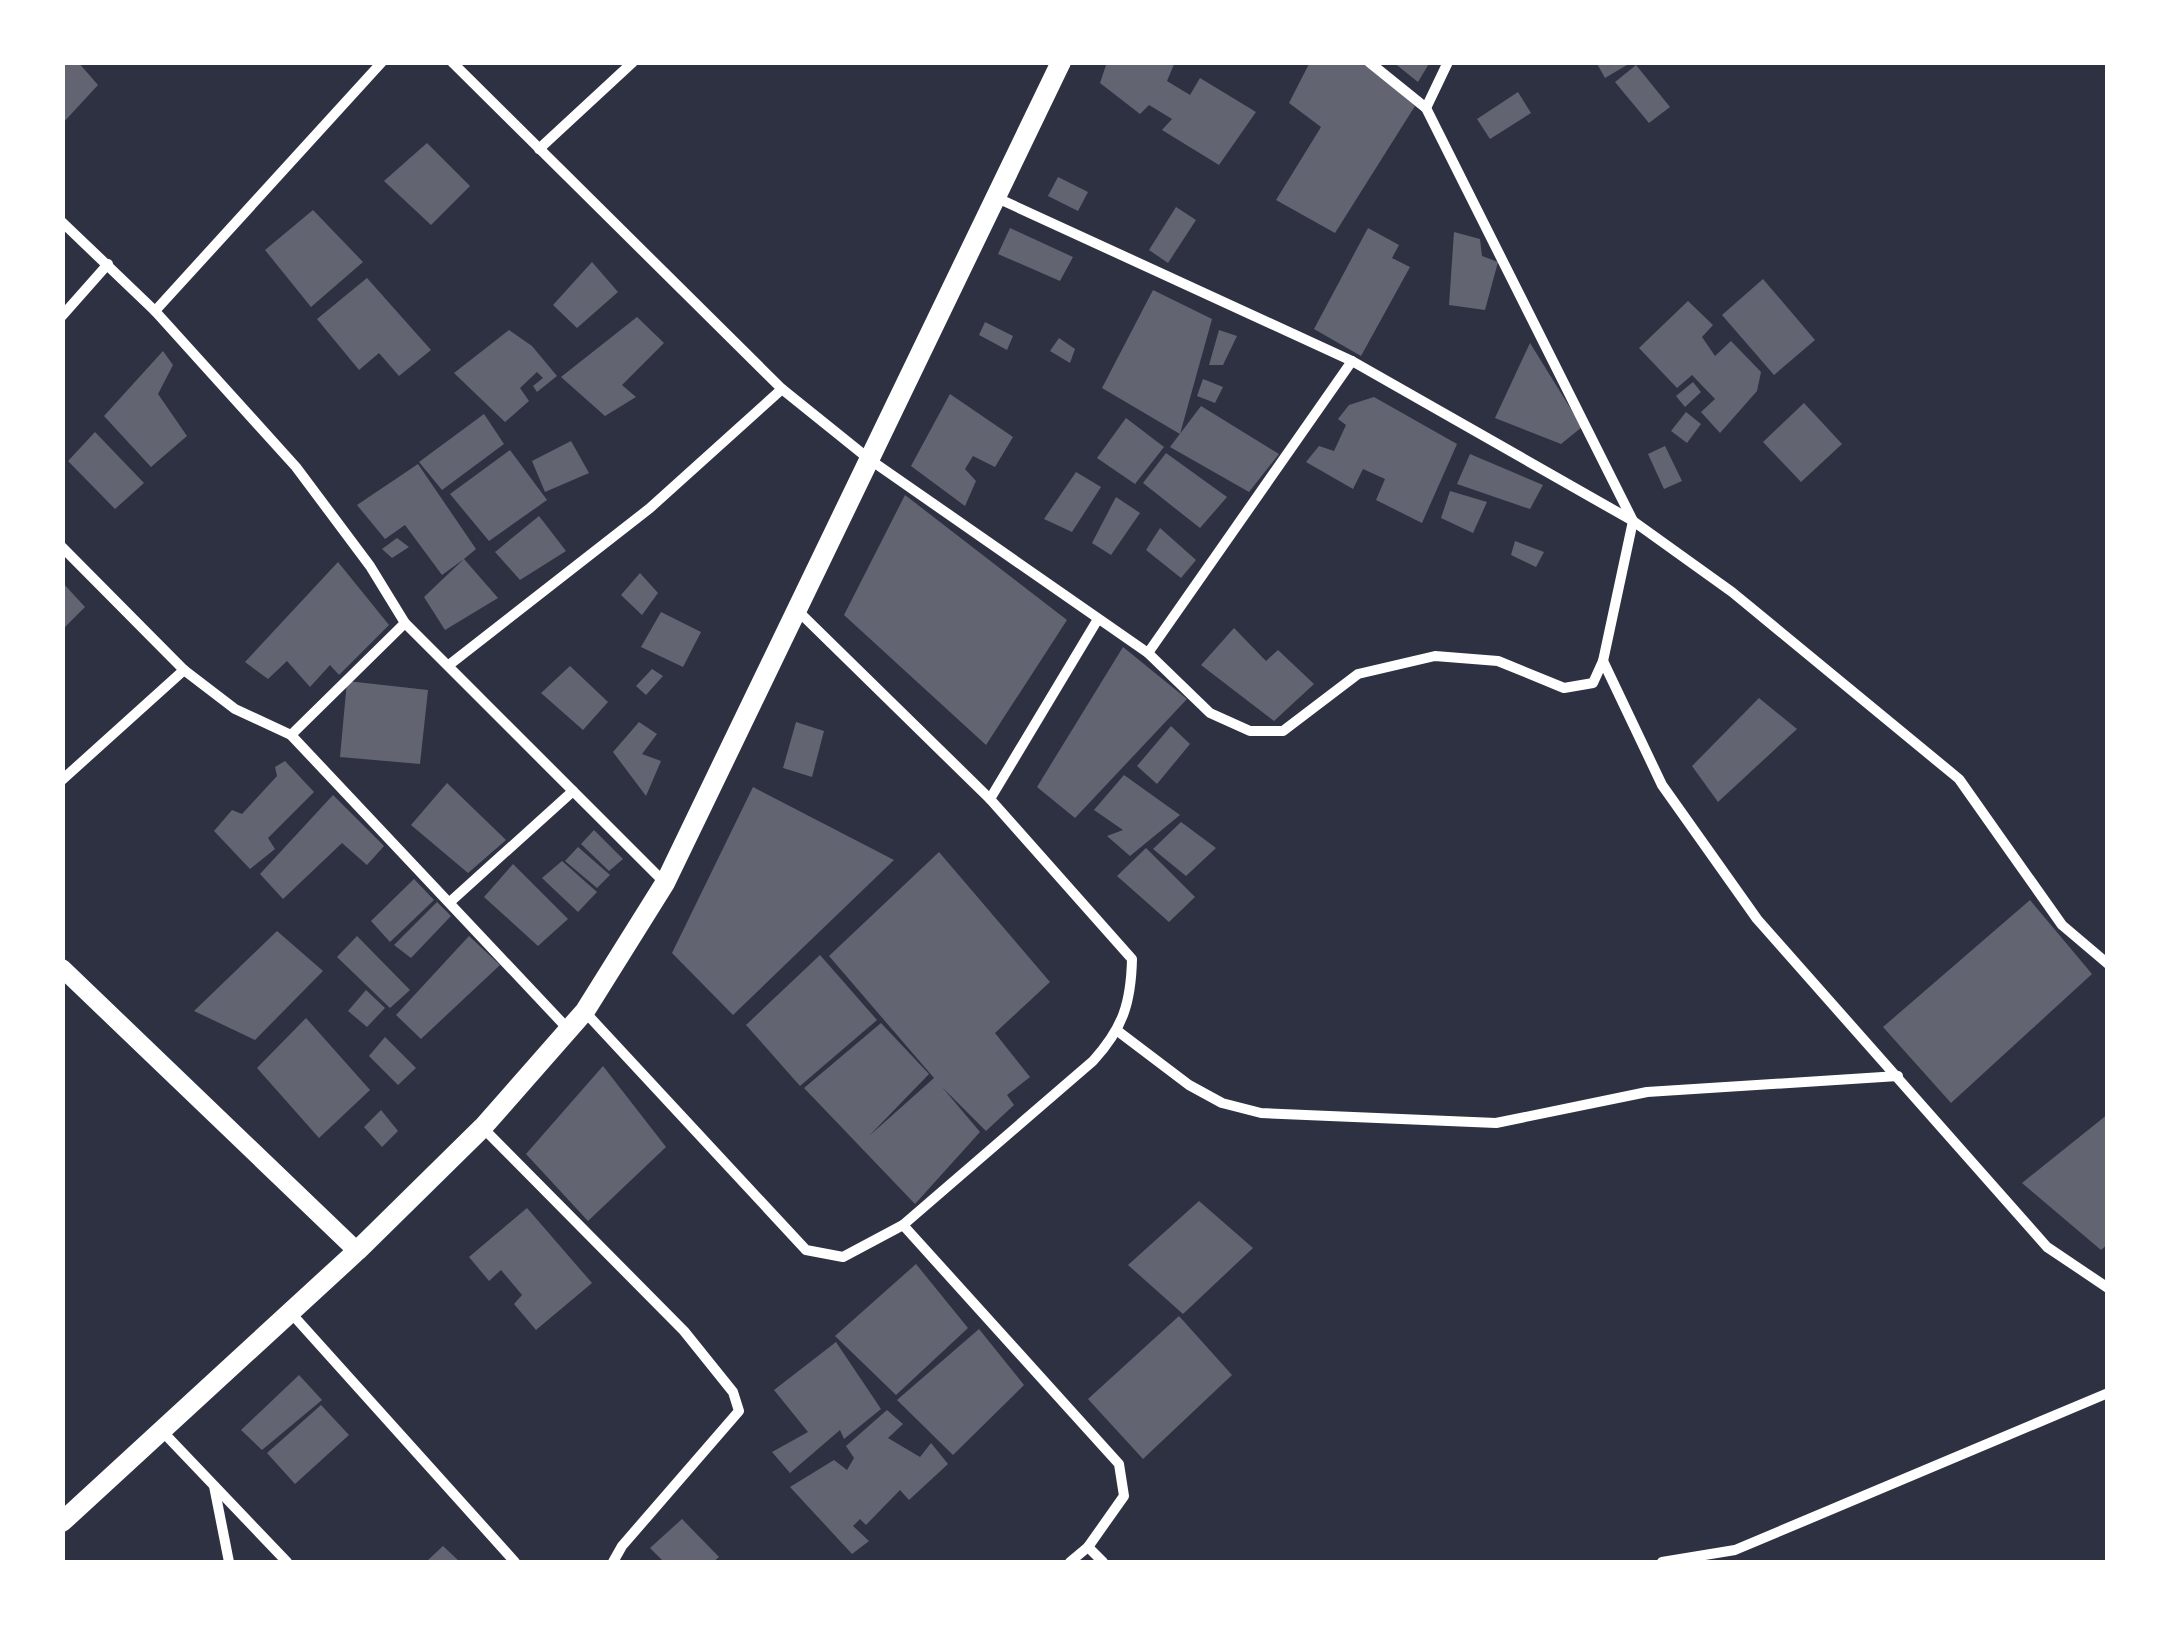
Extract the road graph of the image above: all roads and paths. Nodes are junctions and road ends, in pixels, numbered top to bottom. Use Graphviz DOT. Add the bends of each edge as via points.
graph roads {
  1 [pos="382,62"];
  2 [pos="452,62"];
  3 [pos="633,62"];
  4 [pos="1060,62"];
  5 [pos="1369,62"];
  6 [pos="1448,62"];
  7 [pos="1426,108"];
  8 [pos="539,149"];
  9 [pos="996,198"];
  10 [pos="62,222"];
  11 [pos="108,264"];
  12 [pos="155,311"];
  13 [pos="62,316"];
  14 [pos="1352,361"];
  15 [pos="782,389"];
  16 [pos="869,459"];
  17 [pos="1633,522"];
  18 [pos="62,547"];
  19 [pos="796,610"];
  20 [pos="1098,619"];
  21 [pos="406,622"];
  22 [pos="1148,653"];
  23 [pos="1603,661"];
  24 [pos="450,665"];
  25 [pos="184,670"];
  26 [pos="291,736"];
  27 [pos="62,780"];
  28 [pos="574,791"];
  29 [pos="990,799"];
  30 [pos="665,883"];
  31 [pos="450,902"];
  32 [pos="2108,964"];
  33 [pos="62,968"];
  34 [pos="584,1011"];
  35 [pos="570,1030"];
  36 [pos="1119,1032"];
  37 [pos="1898,1076"];
  38 [pos="482,1127"];
  39 [pos="902,1225"];
  40 [pos="357,1251"];
  41 [pos="2108,1288"];
  42 [pos="290,1312"];
  43 [pos="2108,1393"];
  44 [pos="162,1431"];
  45 [pos="214,1486"];
  46 [pos="62,1522"];
  47 [pos="1088,1547"];
  48 [pos="229,1562"];
  49 [pos="287,1562"];
  50 [pos="515,1562"];
  51 [pos="612,1562"];
  52 [pos="1070,1562"];
  53 [pos="1103,1562"];
  54 [pos="1662,1562"];
  1 -- 12 [label="street"];
  2 -- 8 [label="street"];
  3 -- 8 [label="street"];
  4 -- 9 [label="main road"];
  5 -- 7 [label="street"];
  6 -- 7 [label="street"];
  7 -- 17 [label="street"];
  8 -- 15 [label="street"];
  9 -- 14 [label="street"];
  9 -- 16 [label="main road"];
  10 -- 11 [label="street"];
  11 -- 12 [label="street"];
  11 -- 13 [label="street"];
  12 -- 21 [label="street" via="296,467"];
  14 -- 17 [label="street"];
  14 -- 22 [label="street"];
  15 -- 16 [label="street"];
  15 -- 24 [label="street" via="650,508"];
  16 -- 19 [label="main road"];
  16 -- 20 [label="street"];
  17 -- 23 [label="street"];
  17 -- 32 [label="street" via="1732,592 1959,779 2062,925"];
  18 -- 25 [label="street"];
  19 -- 29 [label="street"];
  19 -- 30 [label="main road"];
  20 -- 22 [label="street"];
  20 -- 29 [label="street"];
  21 -- 24 [label="street"];
  21 -- 26 [label="street"];
  22 -- 23 [label="street" via="1210,713 1250,731 1283,731 1358,674 1435,656 1498,662 1564,688 1593,682"];
  23 -- 37 [label="street" via="1662,786 1757,918"];
  24 -- 28 [label="street"];
  25 -- 26 [label="street" via="235,709"];
  25 -- 27 [label="street"];
  26 -- 31 [label="street"];
  28 -- 30 [label="street"];
  28 -- 31 [label="street"];
  29 -- 36 [label="street" via="1132,959 1132,999"];
  30 -- 34 [label="main road"];
  31 -- 35 [label="street"];
  33 -- 40 [label="street"];
  34 -- 35 [label="main road"];
  34 -- 39 [label="street" via="806,1250 842,1257"];
  35 -- 38 [label="main road"];
  36 -- 37 [label="street" via="1189,1085 1261,1113 1496,1123 1648,1092"];
  36 -- 39 [label="street"];
  37 -- 41 [label="street" via="2048,1247"];
  38 -- 40 [label="main road"];
  38 -- 51 [label="street" via="684,1331 733,1392 738,1411"];
  39 -- 47 [label="street" via="1119,1464 1124,1496"];
  40 -- 42 [label="main road"];
  42 -- 44 [label="main road"];
  42 -- 50 [label="street"];
  43 -- 54 [label="street" via="1734,1550"];
  44 -- 45 [label="street"];
  44 -- 46 [label="main road"];
  45 -- 48 [label="street"];
  45 -- 49 [label="street"];
  47 -- 52 [label="street"];
  47 -- 53 [label="street"];
}
